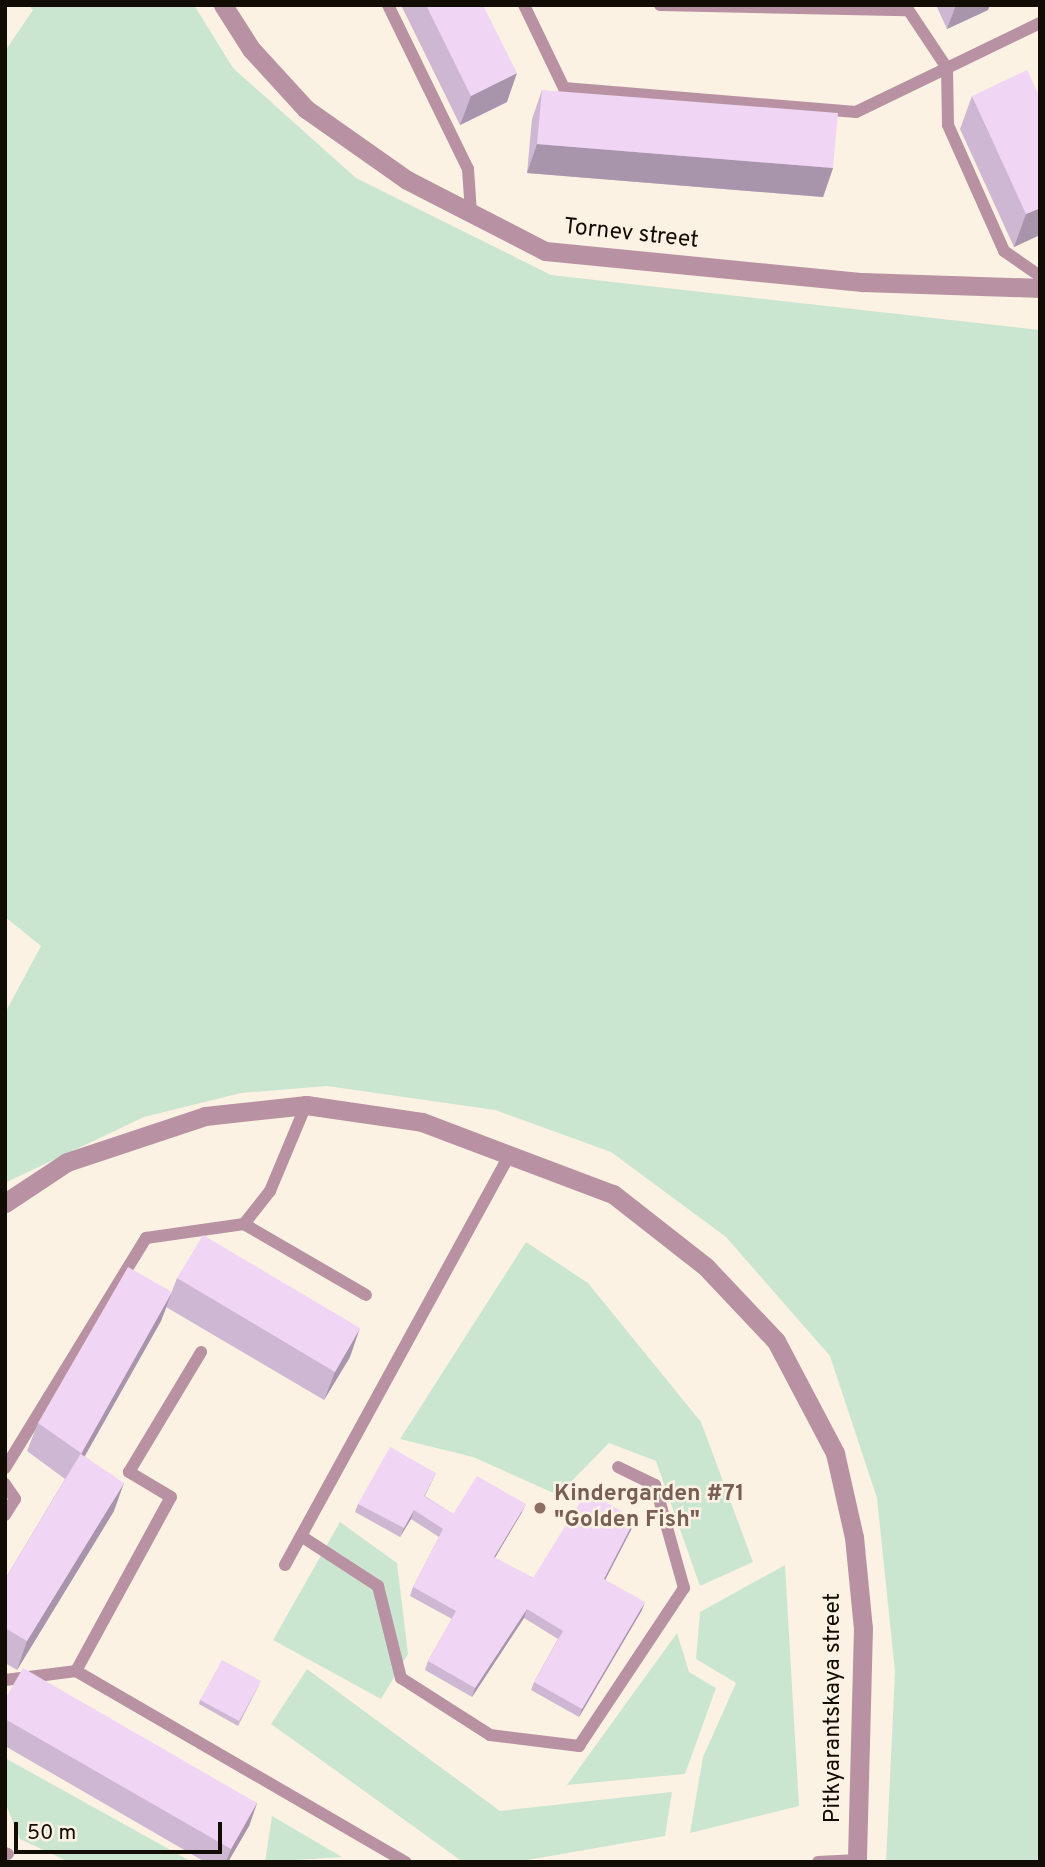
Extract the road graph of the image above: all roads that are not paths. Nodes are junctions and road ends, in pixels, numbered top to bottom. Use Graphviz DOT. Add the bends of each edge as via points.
graph roads {
  1 [pos="223,5"];
  2 [pos="388,5"];
  3 [pos="524,5"];
  4 [pos="660,5"];
  5 [pos="906,7"];
  6 [pos="1040,23"];
  7 [pos="947,68"];
  8 [pos="471,213"];
  9 [pos="1040,276"];
  10 [pos="1040,288"];
  11 [pos="306,1105"];
  12 [pos="511,1153"];
  13 [pos="5,1203"];
  14 [pos="244,1224"];
  15 [pos="366,1295"];
  16 [pos="201,1352"];
  17 [pos="618,1467"];
  18 [pos="5,1468"];
  19 [pos="5,1484"];
  20 [pos="5,1515"];
  21 [pos="301,1536"];
  22 [pos="285,1565"];
  23 [pos="76,1671"];
  24 [pos="5,1680"];
  25 [pos="857,1861"];
  26 [pos="406,1862"];
  27 [pos="818,1862"];
  1 -- 8 [label="street, Tornev street" via="251,49 306,109 407,180"];
  2 -- 8 [label="lane" via="468,169"];
  3 -- 7 [label="lane" via="564,88 856,112"];
  4 -- 5 [label="lane"];
  5 -- 7 [label="lane"];
  6 -- 7 [label="lane"];
  7 -- 9 [label="lane" via="948,125 987,213 1004,251"];
  8 -- 10 [label="street, Tornev street" via="545,251 862,282"];
  11 -- 12 [label="street, Pitkyarantskaya street" via="422,1122"];
  11 -- 13 [label="street, Pitkyarantskaya street" via="205,1116 67,1162"];
  11 -- 14 [label="lane" via="270,1191"];
  12 -- 21 [label="lane"];
  12 -- 25 [label="street, Pitkyarantskaya street" via="613,1194 706,1267 776,1341 835,1453 854,1537 863,1628"];
  14 -- 15 [label="lane"];
  14 -- 18 [label="lane" via="146,1238"];
  16 -- 23 [label="lane" via="129,1472 171,1497"];
  17 -- 21 [label="lane" via="655,1485 684,1588 579,1746 490,1735 401,1678 378,1586"];
  19 -- 20 [label="lane" via="15,1499"];
  21 -- 22 [label="lane"];
  23 -- 24 [label="lane"];
  23 -- 26 [label="lane"];
  25 -- 27 [label="lane"];
}
